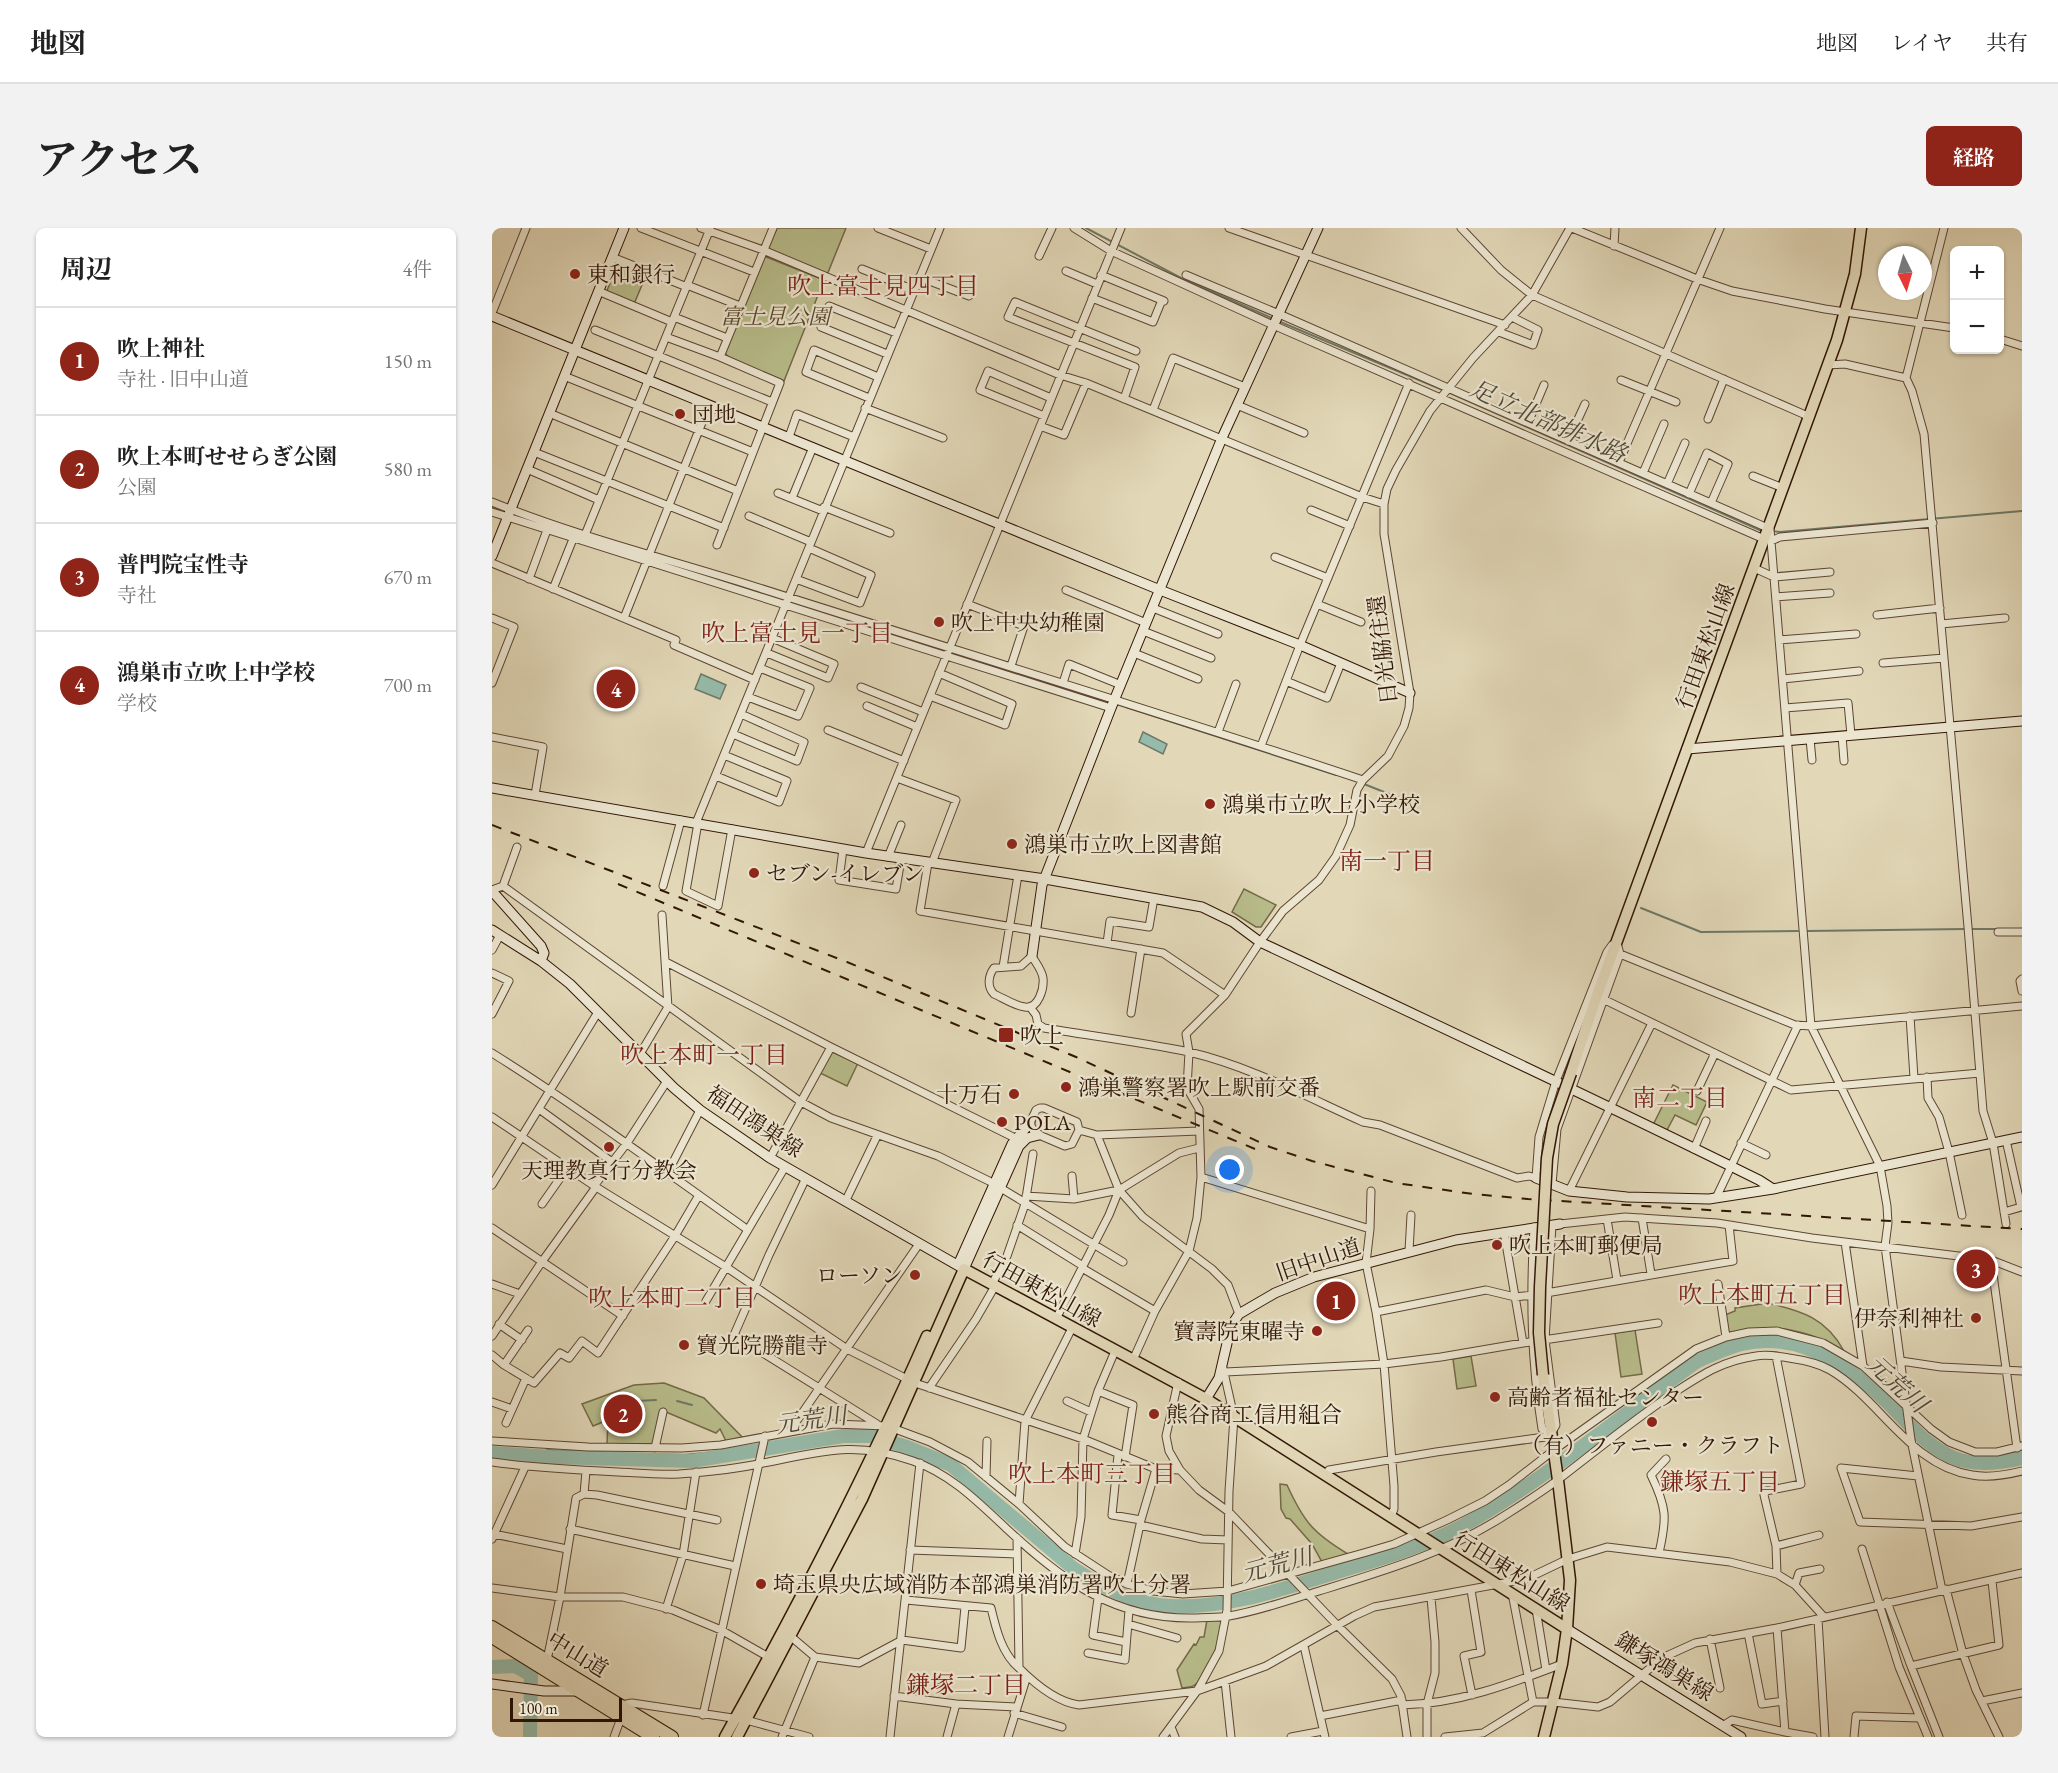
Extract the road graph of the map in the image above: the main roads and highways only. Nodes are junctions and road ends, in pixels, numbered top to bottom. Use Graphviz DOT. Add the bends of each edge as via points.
graph roads {
  1 [pos="1861,228"];
  2 [pos="492,1627"];
  3 [pos="1567,1629"];
  4 [pos="492,1637"];
  5 [pos="621,1712"];
  6 [pos="740,1719"];
  7 [pos="653,1737"];
  8 [pos="672,1737"];
  9 [pos="725,1737"];
  10 [pos="737,1737"];
  11 [pos="1544,1737"];
  1 -- 3 [label="main road, 行田東松山線, bridge" via="1855,274 1828,365 1553,1124 1547,1158 1539,1333 1568,1559"];
  2 -- 5 [label="highway, 中山道"];
  3 -- 6 [label="main road, 行田東松山線" via="1206,1399 961,1267 879,1451"];
  3 -- 11 [label="main road, 行田東松山線"];
  4 -- 5 [label="highway, 中山道" via="576,1691"];
  5 -- 7 [label="highway, 中山道"];
  5 -- 8 [label="highway, 中山道"];
  6 -- 9 [label="main road, 行田東松山線"];
  6 -- 10 [label="main road, 行田東松山線"];
}
